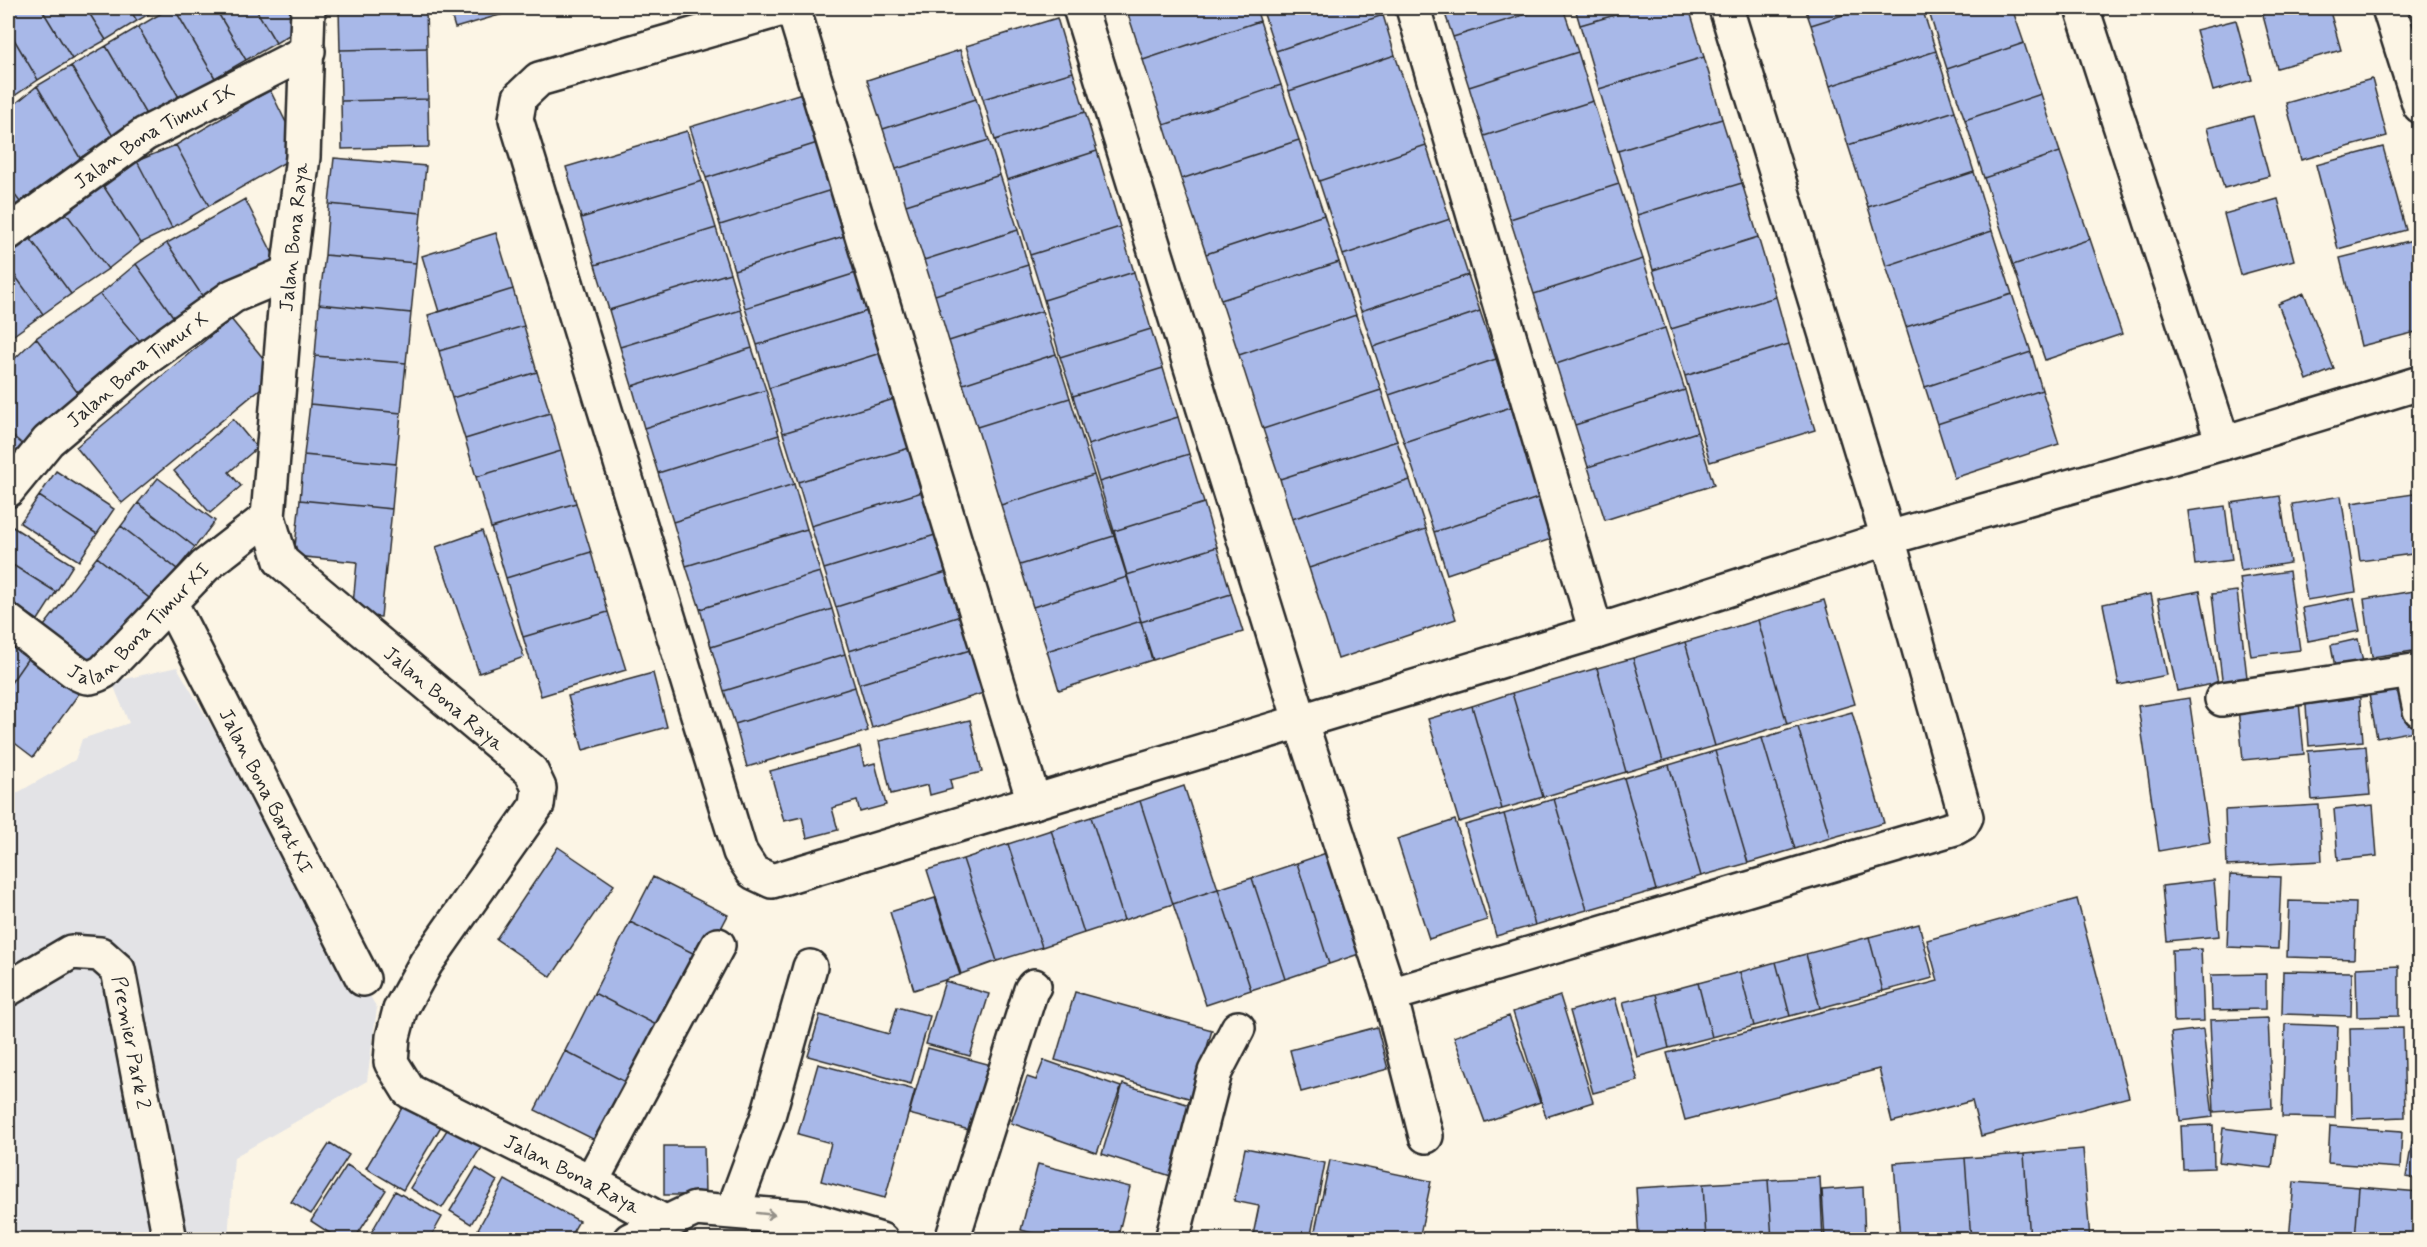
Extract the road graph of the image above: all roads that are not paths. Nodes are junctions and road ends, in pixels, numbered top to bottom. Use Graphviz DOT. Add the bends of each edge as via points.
graph roads {
  1 [pos="308,8"];
  2 [pos="786,8"];
  3 [pos="793,8"];
  4 [pos="1080,8"];
  5 [pos="1413,8"];
  6 [pos="1725,8"];
  7 [pos="2082,8"];
  8 [pos="2389,8"];
  9 [pos="308,51"];
  10 [pos="2420,106"];
  11 [pos="8,233"];
  12 [pos="288,273"];
  13 [pos="2420,383"];
  14 [pos="2223,443"];
  15 [pos="8,490"];
  16 [pos="268,517"];
  17 [pos="1888,538"];
  18 [pos="171,602"];
  19 [pos="8,621"];
  20 [pos="1596,632"];
  21 [pos="2416,671"];
  22 [pos="2222,699"];
  23 [pos="2420,710"];
  24 [pos="1300,720"];
  25 [pos="1034,802"];
  26 [pos="718,945"];
  27 [pos="810,967"];
  28 [pos="363,979"];
  29 [pos="1034,986"];
  30 [pos="8,989"];
  31 [pos="1390,995"];
  32 [pos="1238,1028"];
  33 [pos="1426,1136"];
  34 [pos="591,1182"];
  35 [pos="733,1211"];
  36 [pos="664,1222"];
  37 [pos="170,1239"];
  38 [pos="630,1239"];
  39 [pos="881,1239"];
  40 [pos="952,1239"];
  41 [pos="1172,1239"];
  1 -- 9 [label="street, Jalan Bona Raya"];
  2 -- 25 [label="street" via="539,79 520,97 516,119 740,852 753,872 772,881"];
  3 -- 25 [label="street"];
  4 -- 24 [label="street"];
  5 -- 20 [label="street"];
  6 -- 17 [label="street"];
  7 -- 14 [label="street"];
  8 -- 10 [label="street"];
  9 -- 11 [label="street, Jalan Bona Timur IX" via="145,134"];
  9 -- 12 [label="street, Jalan Bona Raya" via="303,157"];
  12 -- 15 [label="street, Jalan Bona Timur X" via="232,296 141,362 48,441"];
  12 -- 16 [label="street, Jalan Bona Raya"];
  13 -- 14 [label="street"];
  14 -- 17 [label="street"];
  16 -- 18 [label="street, Jalan Bona Timur XI" via="205,566"];
  16 -- 34 [label="street, Jalan Bona Raya" via="281,561 531,771 538,788 537,805 426,963 400,1010 391,1062 409,1091"];
  17 -- 20 [label="street"];
  17 -- 31 [label="street" via="1966,817 1962,824"];
  18 -- 19 [label="street, Jalan Bona Timur XI" via="103,672 92,678 74,671"];
  18 -- 28 [label="street, Jalan Bona Barat XI"];
  20 -- 24 [label="street"];
  21 -- 22 [label="street"];
  21 -- 23 [label="street"];
  24 -- 25 [label="street"];
  24 -- 31 [label="street"];
  26 -- 34 [label="street"];
  27 -- 35 [label="street" via="768,1116"];
  29 -- 40 [label="street"];
  30 -- 37 [label="street, Premier Park 2" via="71,952 100,954 118,970"];
  31 -- 33 [label="street"];
  32 -- 41 [label="street" via="1215,1072"];
  34 -- 36 [label="street, Jalan Bona Raya"];
  35 -- 36 [label="street" via="695,1209"];
  35 -- 39 [label="street, one-way" via="807,1218"];
  36 -- 38 [label="street"];
}
